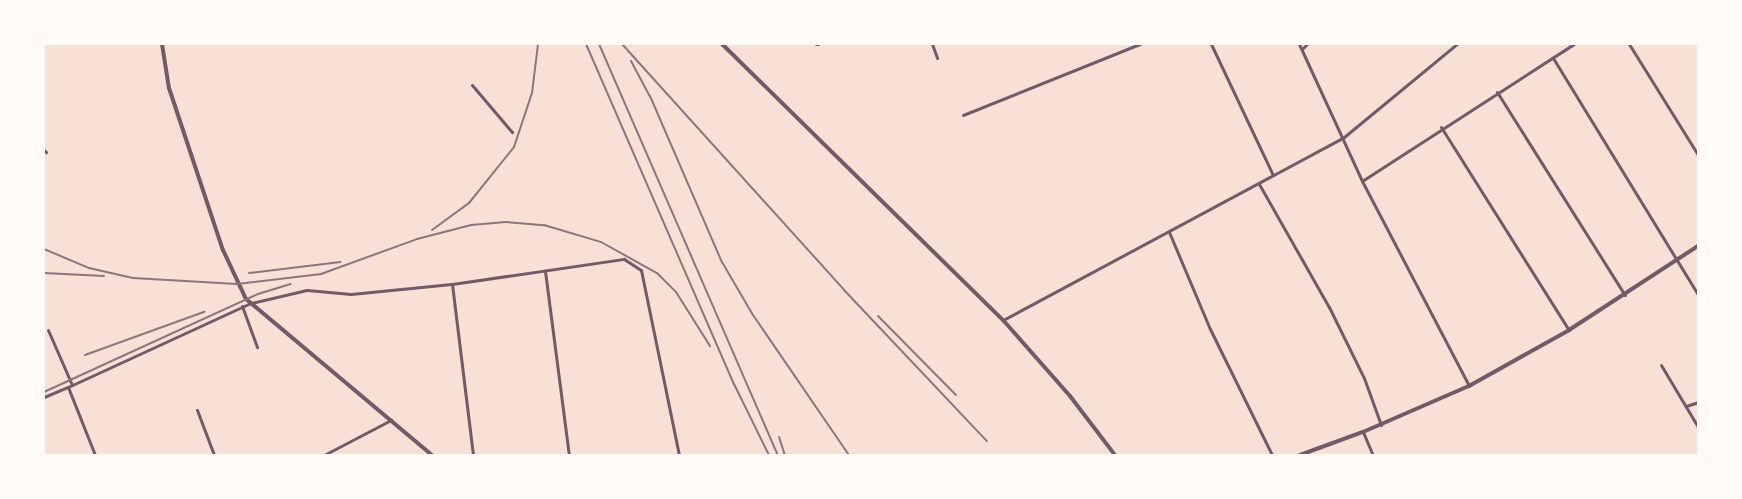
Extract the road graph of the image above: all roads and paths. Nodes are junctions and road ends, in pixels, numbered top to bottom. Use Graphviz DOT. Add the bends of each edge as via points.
graph roads {
  1 [pos="162,44"];
  2 [pos="722,44"];
  3 [pos="932,44"];
  4 [pos="1140,44"];
  5 [pos="1211,44"];
  6 [pos="1299,44"];
  7 [pos="1307,44"];
  8 [pos="1457,44"];
  9 [pos="1574,44"];
  10 [pos="1629,44"];
  11 [pos="1302,49"];
  12 [pos="937,58"];
  13 [pos="1553,58"];
  14 [pos="472,85"];
  15 [pos="1497,92"];
  16 [pos="963,115"];
  17 [pos="1441,127"];
  18 [pos="512,132"];
  19 [pos="1344,137"];
  20 [pos="1698,156"];
  21 [pos="1273,176"];
  22 [pos="1362,181"];
  23 [pos="1259,184"];
  24 [pos="1169,232"];
  25 [pos="1698,246"];
  26 [pos="1678,258"];
  27 [pos="545,271"];
  28 [pos="452,284"];
  29 [pos="1625,295"];
  30 [pos="1698,295"];
  31 [pos="251,303"];
  32 [pos="242,306"];
  33 [pos="1003,320"];
  34 [pos="48,330"];
  35 [pos="1569,330"];
  36 [pos="257,347"];
  37 [pos="1661,365"];
  38 [pos="72,385"];
  39 [pos="1469,386"];
  40 [pos="68,388"];
  41 [pos="44,397"];
  42 [pos="1698,402"];
  43 [pos="1686,406"];
  44 [pos="198,410"];
  45 [pos="391,420"];
  46 [pos="1381,424"];
  47 [pos="1698,427"];
  48 [pos="1363,432"];
  49 [pos="95,455"];
  50 [pos="214,455"];
  51 [pos="324,455"];
  52 [pos="432,455"];
  53 [pos="474,455"];
  54 [pos="568,455"];
  55 [pos="679,455"];
  56 [pos="1115,455"];
  57 [pos="1272,455"];
  58 [pos="1300,455"];
  59 [pos="1373,455"];
  1 -- 31 [label="street" via="169,88 223,250 237,284"];
  2 -- 33 [label="street"];
  3 -- 12 [label="street"];
  4 -- 16 [label="street"];
  5 -- 21 [label="street"];
  6 -- 11 [label="street"];
  7 -- 11 [label="street"];
  8 -- 19 [label="street"];
  9 -- 13 [label="street"];
  10 -- 20 [label="street"];
  11 -- 19 [label="street"];
  13 -- 15 [label="street"];
  13 -- 26 [label="street"];
  14 -- 18 [label="street"];
  15 -- 17 [label="street"];
  15 -- 29 [label="street"];
  17 -- 22 [label="street"];
  17 -- 35 [label="street"];
  19 -- 21 [label="street"];
  19 -- 22 [label="street"];
  21 -- 23 [label="street"];
  22 -- 39 [label="street"];
  23 -- 24 [label="street"];
  23 -- 46 [label="street" via="1329,307 1364,378"];
  24 -- 33 [label="street"];
  24 -- 57 [label="street" via="1210,329"];
  25 -- 26 [label="street"];
  26 -- 29 [label="street"];
  26 -- 30 [label="street"];
  27 -- 28 [label="street"];
  27 -- 54 [label="street"];
  27 -- 55 [label="street" via="624,259 642,270"];
  28 -- 31 [label="street" via="351,294 306,290"];
  28 -- 53 [label="street"];
  29 -- 35 [label="street"];
  31 -- 32 [label="street"];
  31 -- 45 [label="street"];
  32 -- 36 [label="street"];
  32 -- 38 [label="street"];
  33 -- 56 [label="street" via="1070,396"];
  34 -- 38 [label="street"];
  35 -- 39 [label="street"];
  37 -- 43 [label="street"];
  38 -- 40 [label="street"];
  39 -- 46 [label="street"];
  40 -- 41 [label="street"];
  40 -- 49 [label="street"];
  42 -- 43 [label="street"];
  43 -- 47 [label="street"];
  44 -- 50 [label="street"];
  45 -- 51 [label="street"];
  45 -- 52 [label="street"];
  46 -- 48 [label="street"];
  48 -- 58 [label="street"];
  48 -- 59 [label="street"];
}
